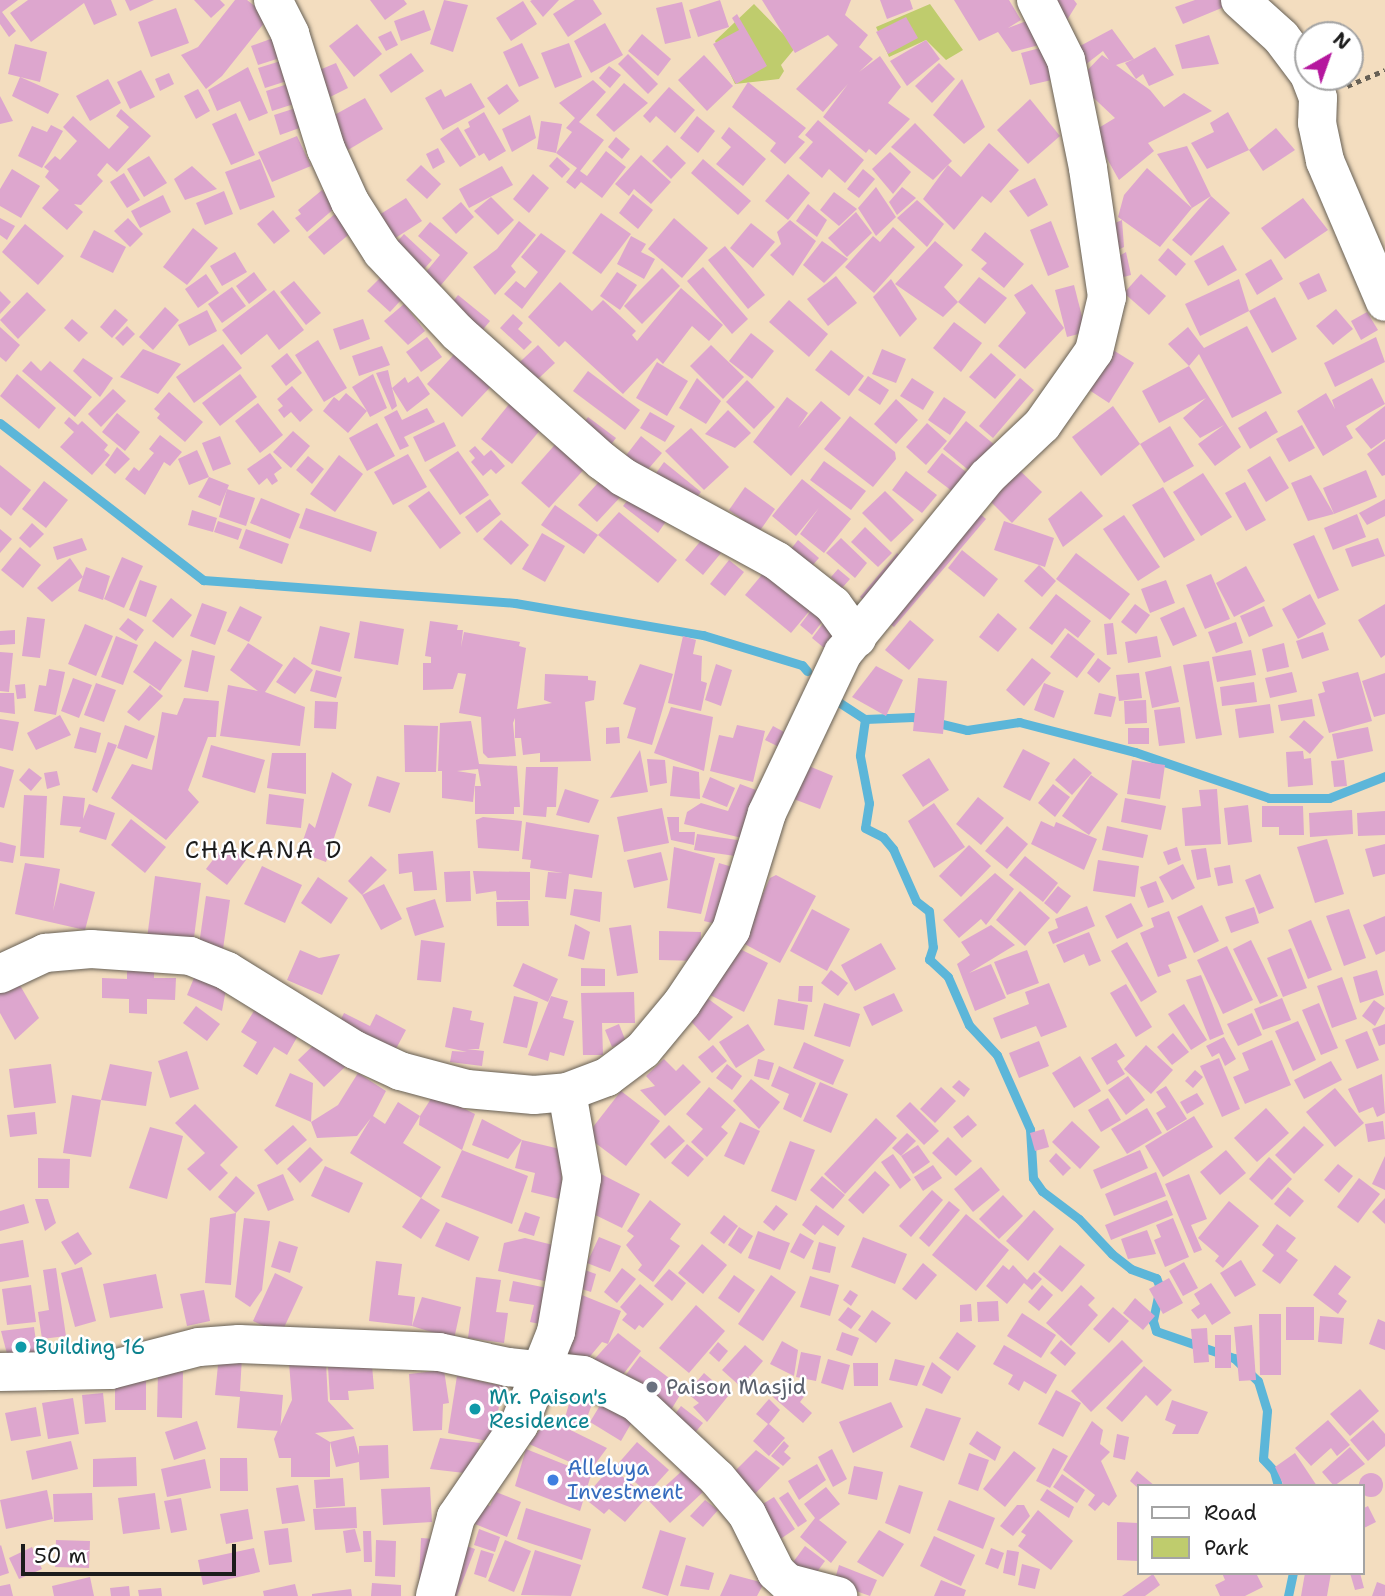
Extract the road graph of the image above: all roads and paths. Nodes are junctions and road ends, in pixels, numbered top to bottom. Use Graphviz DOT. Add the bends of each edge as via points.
graph roads {
  1 [pos="273,0"];
  2 [pos="1035,0"];
  3 [pos="1240,0"];
  4 [pos="1294,55"];
  5 [pos="1315,91"];
  6 [pos="1385,302"];
  7 [pos="844,656"];
  8 [pos="0,974"];
  9 [pos="567,1092"];
  10 [pos="542,1368"];
  11 [pos="0,1372"];
  12 [pos="435,1596"];
  13 [pos="838,1596"];
  1 -- 7 [label="street" via="290,34 326,149 350,202 382,252 457,332 601,461 777,561 833,605"];
  2 -- 7 [label="street" via="1066,60 1088,168 1107,298 1105,317 1094,351 1072,388 1042,425 987,477"];
  3 -- 4 [label="street"];
  5 -- 6 [label="street" via="1325,161"];
  7 -- 9 [label="street" via="767,813 732,930 643,1051 607,1077"];
  8 -- 9 [label="street" via="44,953 104,949 190,956 227,971 355,1050 400,1071 467,1089 534,1095"];
  9 -- 10 [label="street" via="582,1178 568,1280"];
  10 -- 11 [label="street" via="508,1367 439,1352 239,1344 199,1347 110,1370"];
  10 -- 12 [label="street" via="519,1425 456,1517"];
  10 -- 13 [label="street" via="583,1375 636,1402 717,1478 747,1514 776,1572 788,1583"];
}
